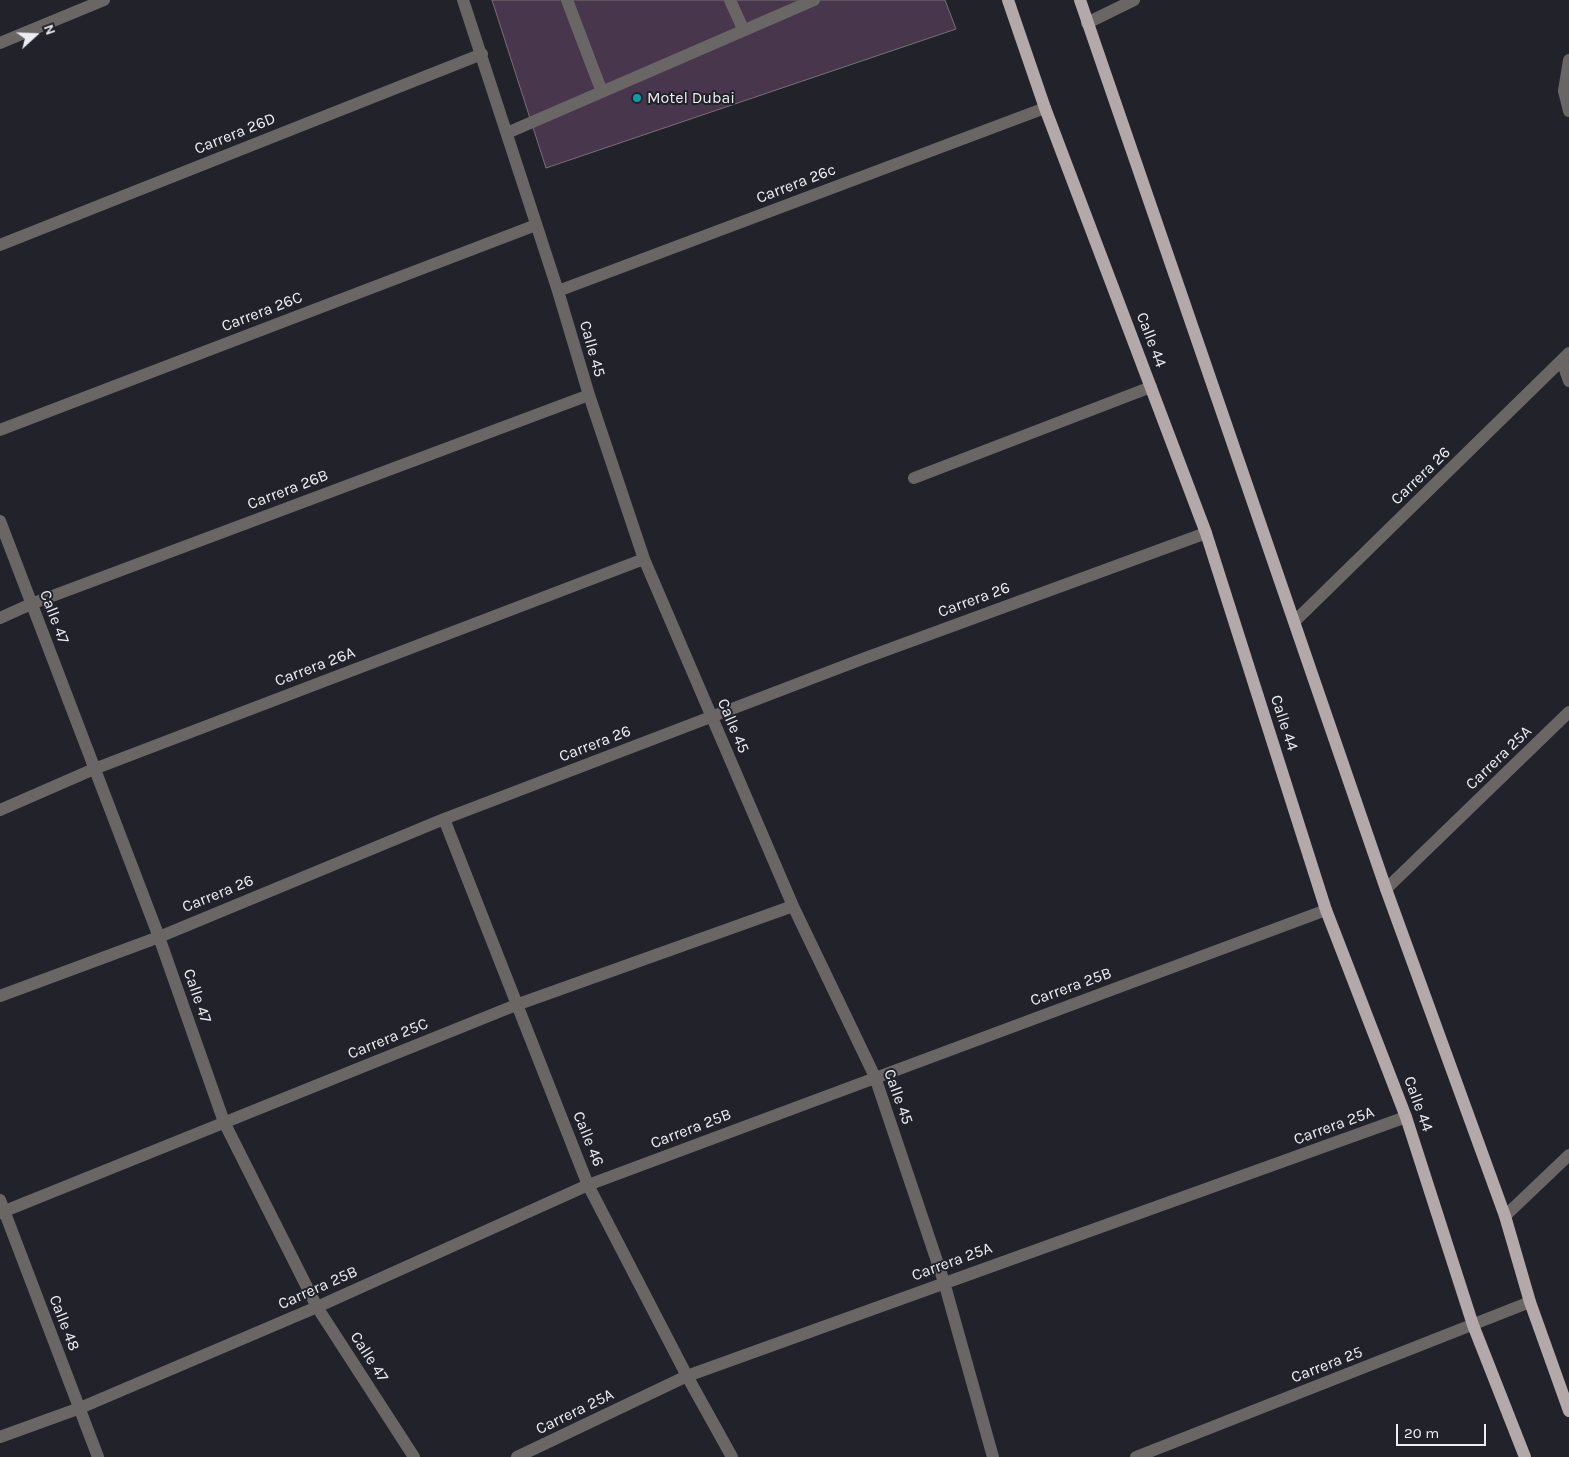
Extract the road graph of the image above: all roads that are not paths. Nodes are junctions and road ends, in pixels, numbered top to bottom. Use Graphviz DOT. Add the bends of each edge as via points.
graph roads {
  1 [pos="104,0"];
  2 [pos="463,0"];
  3 [pos="567,0"];
  4 [pos="730,0"];
  5 [pos="814,0"];
  6 [pos="1008,0"];
  7 [pos="1080,0"];
  8 [pos="1134,0"];
  9 [pos="1087,23"];
  10 [pos="743,29"];
  11 [pos="0,43"];
  12 [pos="482,54"];
  13 [pos="1569,60"];
  14 [pos="602,92"];
  15 [pos="1045,108"];
  16 [pos="1569,111"];
  17 [pos="507,133"];
  18 [pos="536,225"];
  19 [pos="0,245"];
  20 [pos="558,291"];
  21 [pos="1565,357"];
  22 [pos="1569,381"];
  23 [pos="1152,387"];
  24 [pos="589,395"];
  25 [pos="0,430"];
  26 [pos="914,478"];
  27 [pos="0,521"];
  28 [pos="1206,533"];
  29 [pos="644,559"];
  30 [pos="31,604"];
  31 [pos="0,618"];
  32 [pos="1295,621"];
  33 [pos="1569,712"];
  34 [pos="711,717"];
  35 [pos="94,769"];
  36 [pos="0,810"];
  37 [pos="444,818"];
  38 [pos="1386,889"];
  39 [pos="793,906"];
  40 [pos="1326,910"];
  41 [pos="159,937"];
  42 [pos="0,996"];
  43 [pos="516,1005"];
  44 [pos="875,1078"];
  45 [pos="1406,1117"];
  46 [pos="224,1122"];
  47 [pos="1569,1155"];
  48 [pos="588,1185"];
  49 [pos="1,1208"];
  50 [pos="1505,1216"];
  51 [pos="944,1282"];
  52 [pos="1530,1302"];
  53 [pos="317,1307"];
  54 [pos="1473,1325"];
  55 [pos="686,1376"];
  56 [pos="80,1408"];
  57 [pos="1569,1411"];
  58 [pos="0,1437"];
  59 [pos="98,1457"];
  60 [pos="414,1457"];
  61 [pos="518,1457"];
  62 [pos="732,1457"];
  63 [pos="992,1457"];
  64 [pos="1136,1457"];
  65 [pos="1525,1457"];
  1 -- 11 [label="street"];
  2 -- 12 [label="street, Calle 45"];
  3 -- 14 [label="street"];
  4 -- 10 [label="street"];
  5 -- 10 [label="street"];
  6 -- 15 [label="main road, Calle 44"];
  7 -- 9 [label="main road"];
  8 -- 9 [label="street"];
  9 -- 32 [label="main road"];
  10 -- 14 [label="street"];
  12 -- 17 [label="street, Calle 45"];
  12 -- 19 [label="street, Carrera 26D"];
  13 -- 16 [label="street" via="1564,91"];
  14 -- 17 [label="street"];
  15 -- 20 [label="street, Carrera 26c"];
  15 -- 23 [label="main road, Calle 44"];
  17 -- 18 [label="street, Calle 45"];
  18 -- 20 [label="street, Calle 45"];
  18 -- 25 [label="street, Carrera 26C"];
  20 -- 24 [label="street, Calle 45"];
  21 -- 22 [label="street"];
  21 -- 32 [label="street, Carrera 26"];
  23 -- 26 [label="street"];
  23 -- 28 [label="main road, Calle 44"];
  24 -- 29 [label="street, Calle 45"];
  24 -- 30 [label="street, Carrera 26B"];
  27 -- 30 [label="street, Calle 47"];
  28 -- 34 [label="street, Carrera 26"];
  28 -- 40 [label="main road, Calle 44"];
  29 -- 34 [label="street, Calle 45"];
  29 -- 35 [label="street, Carrera 26A"];
  30 -- 31 [label="street, Carrera 26B"];
  30 -- 35 [label="street, Calle 47"];
  32 -- 38 [label="main road"];
  33 -- 38 [label="street, Carrera 25A"];
  34 -- 37 [label="street, Carrera 26"];
  34 -- 39 [label="street, Calle 45"];
  35 -- 36 [label="street, Carrera 26A"];
  35 -- 41 [label="street, Calle 47"];
  37 -- 41 [label="street, Carrera 26"];
  37 -- 43 [label="street, Calle 46"];
  38 -- 50 [label="main road"];
  39 -- 43 [label="street, Carrera 25C"];
  39 -- 44 [label="street, Calle 45"];
  40 -- 44 [label="street, Carrera 25B"];
  40 -- 45 [label="main road, Calle 44"];
  41 -- 42 [label="street, Carrera 26"];
  41 -- 46 [label="street, Calle 47"];
  43 -- 46 [label="street, Carrera 25C"];
  43 -- 48 [label="street, Calle 46"];
  44 -- 48 [label="street, Carrera 25B"];
  44 -- 51 [label="street, Calle 45"];
  45 -- 51 [label="street, Carrera 25A"];
  45 -- 54 [label="main road, Calle 44"];
  46 -- 49 [label="street, Carrera 25C"];
  46 -- 53 [label="street, Calle 47"];
  47 -- 50 [label="street"];
  48 -- 53 [label="street, Carrera 25B"];
  48 -- 55 [label="street, Calle 46"];
  49 -- 56 [label="street, Calle 48"];
  50 -- 52 [label="main road"];
  51 -- 55 [label="street, Carrera 25A"];
  51 -- 63 [label="street, Calle 45"];
  52 -- 54 [label="street, Carrera 25"];
  52 -- 57 [label="main road"];
  53 -- 56 [label="street, Carrera 25B"];
  53 -- 60 [label="street, Calle 47"];
  54 -- 64 [label="street, Carrera 25"];
  54 -- 65 [label="main road, Calle 44"];
  55 -- 61 [label="street, Carrera 25A"];
  55 -- 62 [label="street, Calle 46"];
  56 -- 58 [label="street, Carrera 25B"];
  56 -- 59 [label="street, Calle 48"];
}
